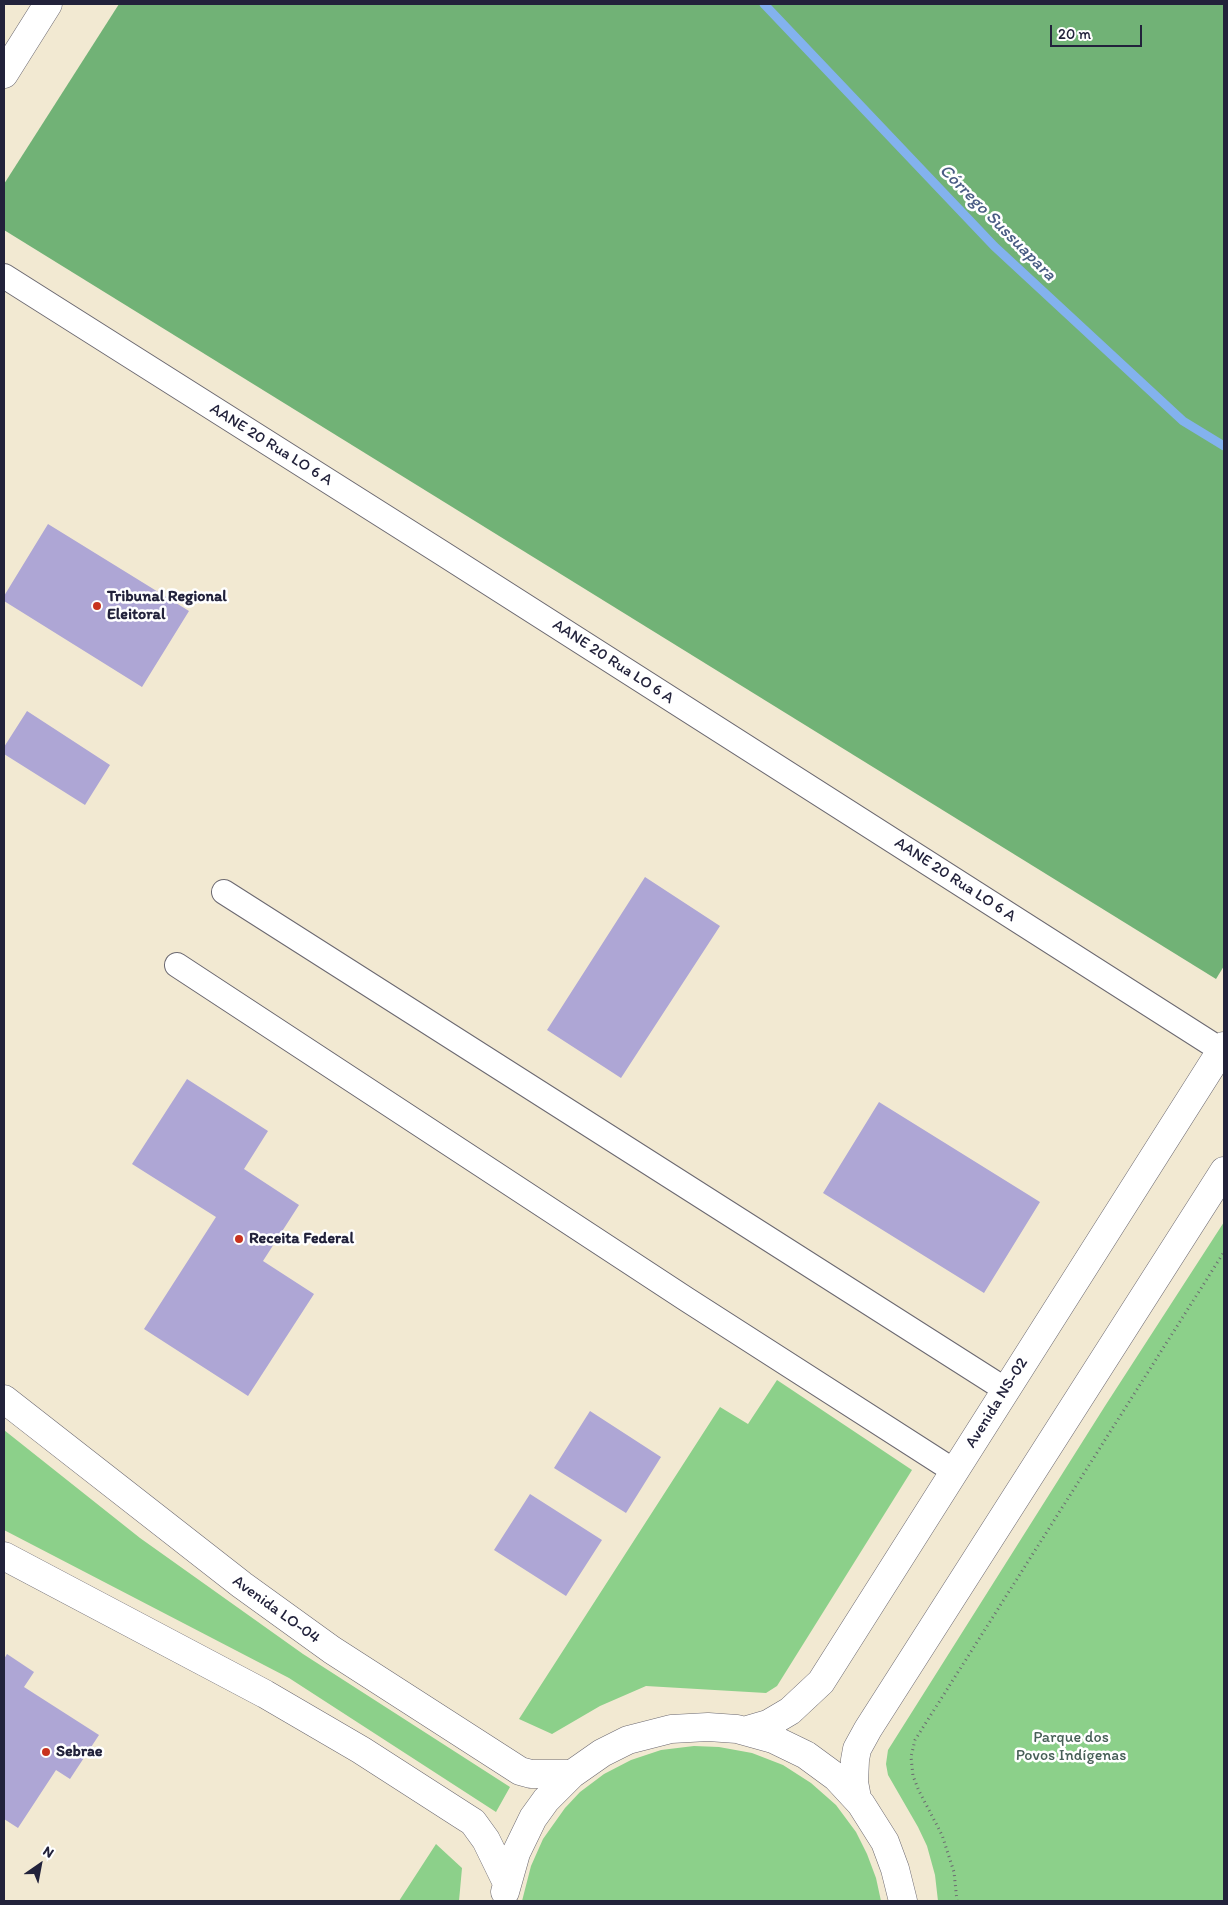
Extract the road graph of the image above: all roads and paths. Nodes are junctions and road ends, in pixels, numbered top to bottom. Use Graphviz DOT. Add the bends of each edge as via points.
graph roads {
  1 [pos="48,4"];
  2 [pos="4,74"];
  3 [pos="4,276"];
  4 [pos="224,892"];
  5 [pos="177,965"];
  6 [pos="1223,1048"];
  7 [pos="1224,1171"];
  8 [pos="1224,1252"];
  9 [pos="1006,1390"];
  10 [pos="4,1399"];
  11 [pos="954,1471"];
  12 [pos="4,1556"];
  13 [pos="744,1731"];
  14 [pos="572,1774"];
  15 [pos="856,1798"];
  16 [pos="505,1892"];
  17 [pos="902,1901"];
  18 [pos="957,1901"];
  1 -- 2 [label="street"];
  3 -- 6 [label="street, AANE 20 Rua LO 6 A"];
  4 -- 9 [label="street"];
  5 -- 11 [label="street"];
  6 -- 9 [label="street, Avenida NS-02"];
  7 -- 15 [label="street" via="868,1729 855,1760"];
  8 -- 18 [label="path" via="915,1740 911,1757 913,1776 942,1835 954,1872"];
  9 -- 11 [label="street, Avenida NS-02"];
  10 -- 14 [label="street, Avenida LO-04" via="242,1585 332,1650 520,1771"];
  11 -- 13 [label="street, Avenida NS-02" via="820,1682 790,1711 768,1724"];
  12 -- 16 [label="street" via="265,1694 361,1750 473,1822 486,1840"];
  13 -- 14 [label="street, Avenida NS-02" via="700,1726 656,1732 615,1746"];
  13 -- 15 [label="street, Avenida NS-02" via="773,1739 806,1755 836,1777"];
  14 -- 16 [label="street, Avenida NS-02" via="533,1818 516,1853"];
  15 -- 17 [label="street, Avenida NS-02" via="885,1842 896,1869"];
}
